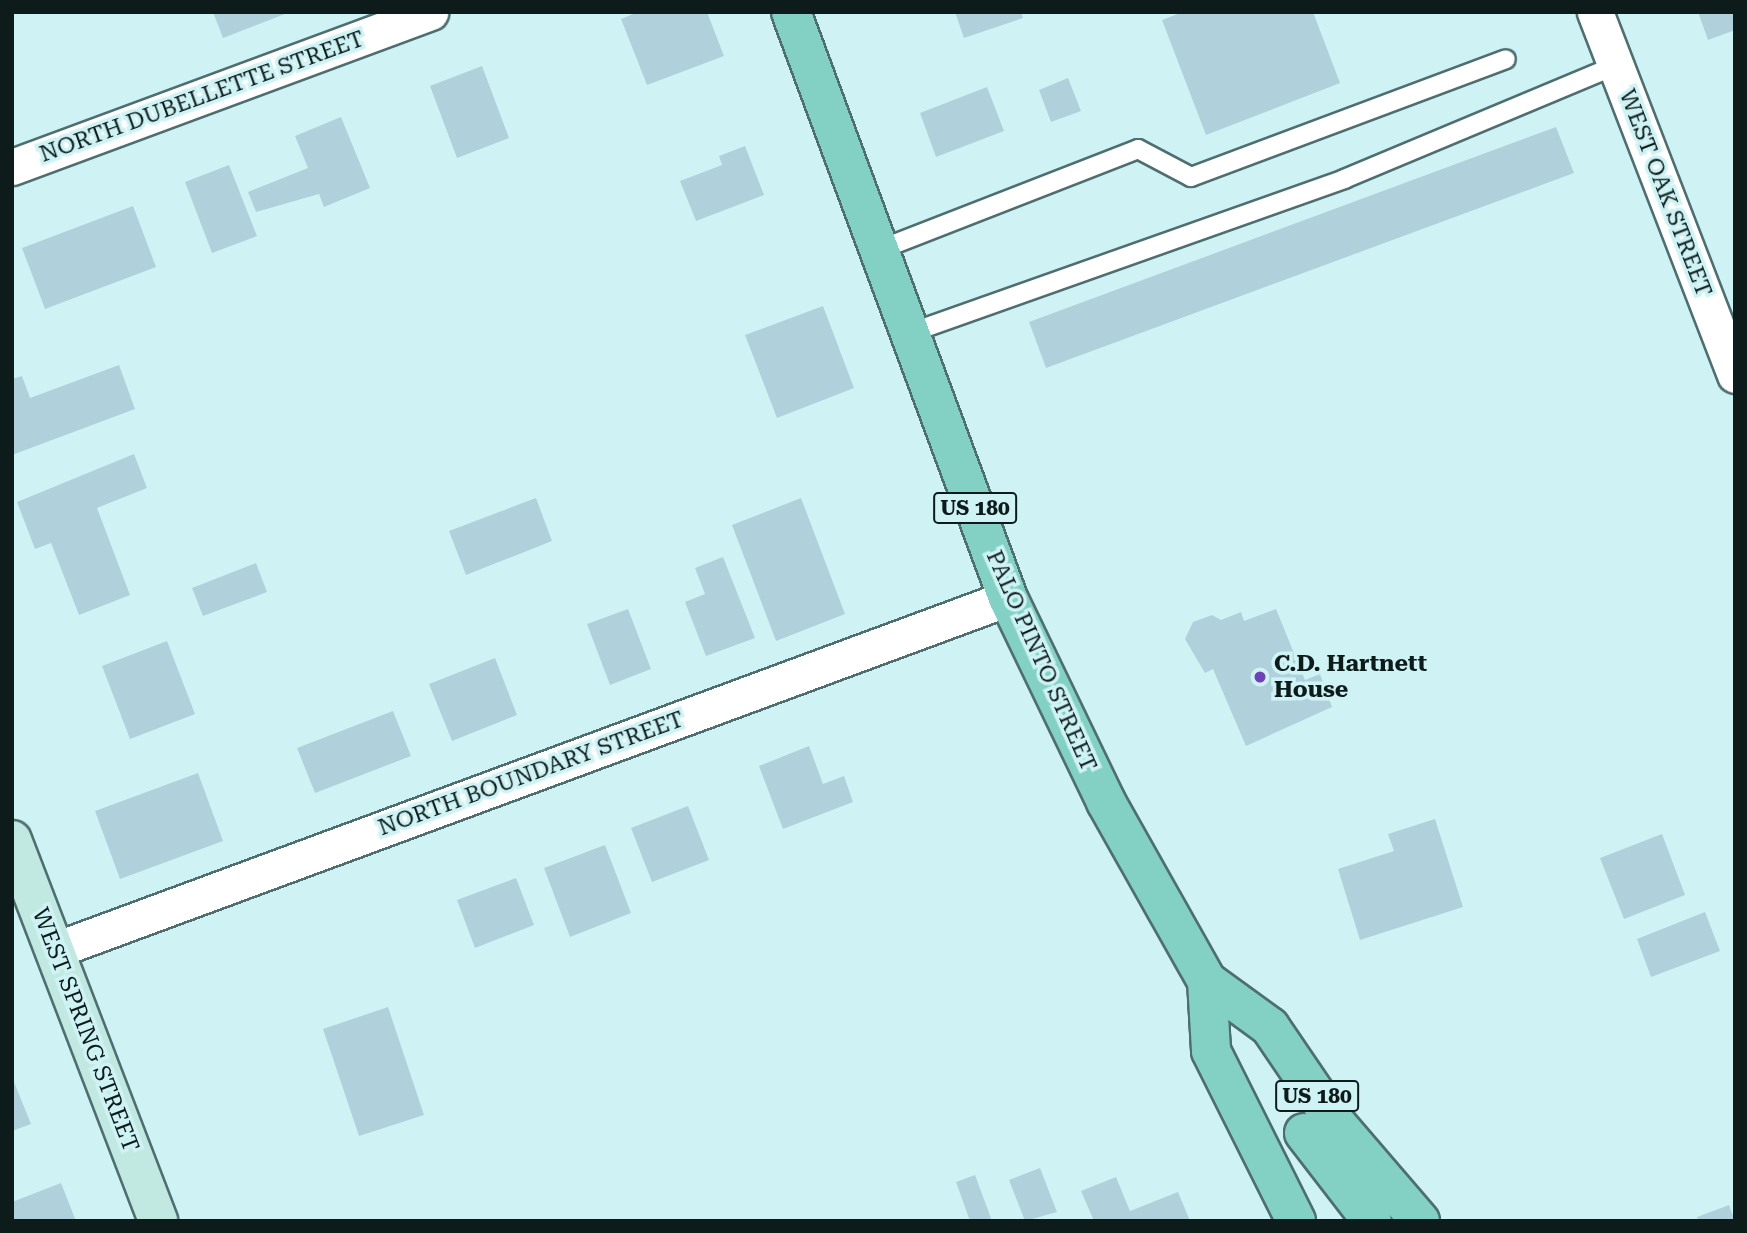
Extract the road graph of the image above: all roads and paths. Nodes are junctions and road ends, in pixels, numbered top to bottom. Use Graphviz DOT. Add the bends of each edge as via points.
graph roads {
  1 [pos="430,12"];
  2 [pos="791,12"];
  3 [pos="1595,12"];
  4 [pos="1506,59"];
  5 [pos="1616,65"];
  6 [pos="12,167"];
  7 [pos="879,250"];
  8 [pos="910,332"];
  9 [pos="1735,374"];
  10 [pos="1008,598"];
  11 [pos="12,840"];
  12 [pos="55,950"];
  13 [pos="1207,981"];
  14 [pos="1319,1127"];
  15 [pos="1263,1151"];
  16 [pos="158,1221"];
  17 [pos="1296,1221"];
  18 [pos="1371,1221"];
  19 [pos="1420,1221"];
  1 -- 6 [label="street, NORTH DUBELLETTE STREET"];
  2 -- 7 [label="main road, PALO PINTO STREET / US 180"];
  3 -- 5 [label="street, WEST OAK STREET"];
  4 -- 7 [label="lane" via="1191,177 1138,149"];
  5 -- 8 [label="lane" via="1344,179"];
  5 -- 9 [label="street, WEST OAK STREET"];
  7 -- 8 [label="main road, PALO PINTO STREET / US 180"];
  8 -- 10 [label="main road, PALO PINTO STREET / US 180"];
  10 -- 12 [label="street, NORTH BOUNDARY STREET"];
  10 -- 13 [label="main road, PALO PINTO STREET / US 180" via="1106,802"];
  11 -- 12 [label="street, WEST SPRING STREET"];
  12 -- 16 [label="street, WEST SPRING STREET"];
  13 -- 14 [label="main road, PALO PINTO STREET / US 180" via="1270,1027"];
  13 -- 15 [label="main road, PALO PINTO STREET / US 180" via="1211,1051"];
  14 -- 15 [label="main road"];
  14 -- 18 [label="main road"];
  14 -- 19 [label="main road, PALO PINTO STREET / US 180"];
  15 -- 17 [label="main road, PALO PINTO STREET / US 180"];
}
